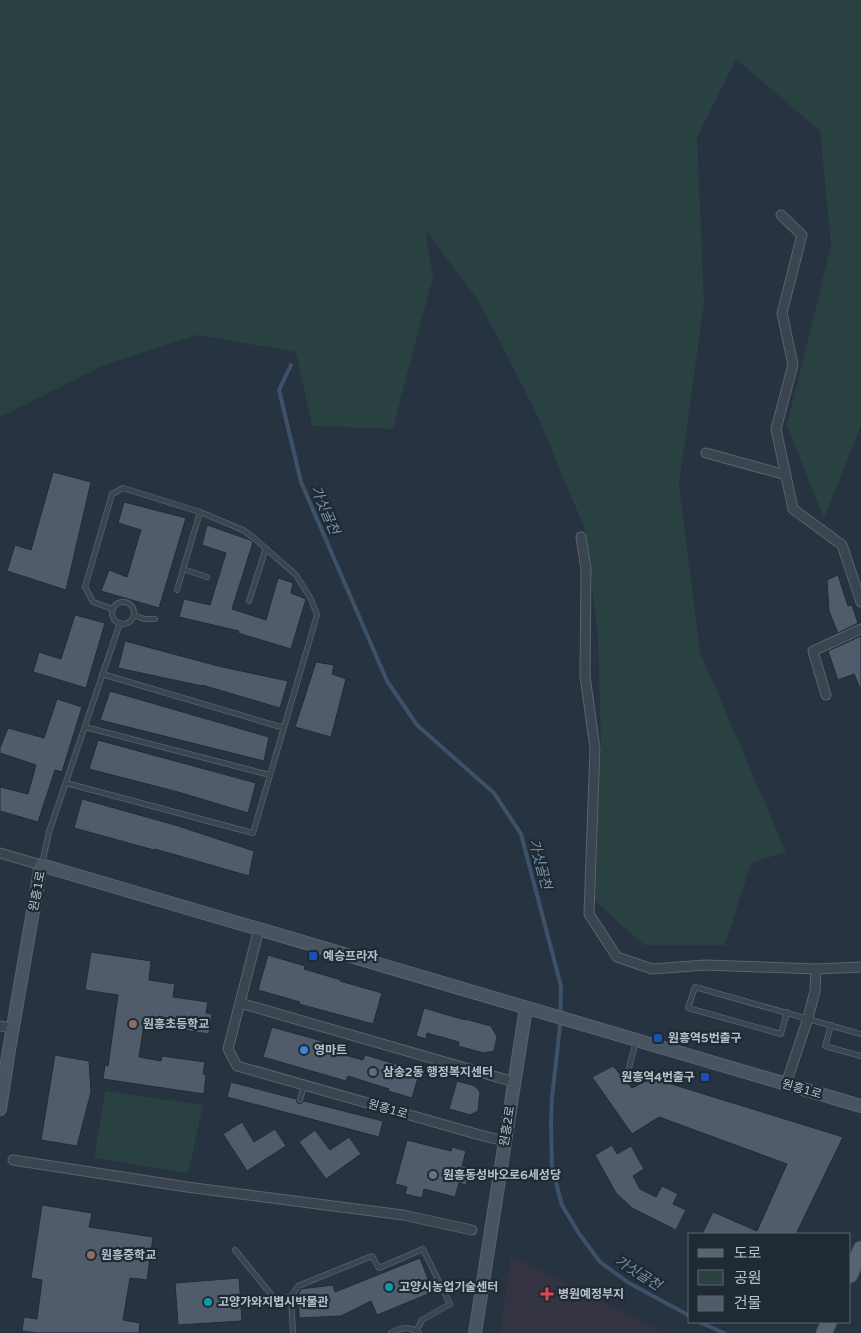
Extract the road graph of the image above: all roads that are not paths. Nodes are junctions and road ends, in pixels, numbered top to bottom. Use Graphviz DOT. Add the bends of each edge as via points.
graph roads {
  1 [pos="781,215"];
  2 [pos="706,453"];
  3 [pos="786,475"];
  4 [pos="200,512"];
  5 [pos="581,537"];
  6 [pos="266,548"];
  7 [pos="183,569"];
  8 [pos="207,577"];
  9 [pos="177,590"];
  10 [pos="249,601"];
  11 [pos="861,602"];
  12 [pos="113,609"];
  13 [pos="134,616"];
  14 [pos="155,619"];
  15 [pos="120,623"];
  16 [pos="861,629"];
  17 [pos="102,674"];
  18 [pos="826,695"];
  19 [pos="85,727"];
  20 [pos="284,728"];
  21 [pos="270,775"];
  22 [pos="66,783"];
  23 [pos="0,853"];
  24 [pos="41,865"];
  25 [pos="259,929"];
  26 [pos="861,967"];
  27 [pos="816,969"];
  28 [pos="240,1003"];
  29 [pos="526,1008"];
  30 [pos="787,1012"];
  31 [pos="808,1018"];
  32 [pos="831,1025"];
  33 [pos="6,1027"];
  34 [pos="861,1034"];
  35 [pos="637,1040"];
  36 [pos="861,1056"];
  37 [pos="628,1076"];
  38 [pos="514,1082"];
  39 [pos="786,1084"];
  40 [pos="304,1085"];
  41 [pos="300,1100"];
  42 [pos="861,1106"];
  43 [pos="0,1109"];
  44 [pos="504,1141"];
  45 [pos="13,1160"];
  46 [pos="472,1230"];
  47 [pos="861,1249"];
  48 [pos="235,1250"];
  49 [pos="851,1273"];
  50 [pos="291,1297"];
  51 [pos="418,1332"];
  52 [pos="293,1333"];
  53 [pos="392,1333"];
  54 [pos="474,1333"];
  1 -- 3 [label="street" via="802,235 782,314 793,365 776,429"];
  2 -- 3 [label="street"];
  3 -- 11 [label="street" via="793,509 842,545"];
  4 -- 6 [label="lane" via="242,530"];
  4 -- 7 [label="lane"];
  4 -- 12 [label="lane" via="123,488 112,494 85,587 93,602"];
  5 -- 27 [label="street" via="586,569 585,676 595,748 589,914 617,956 652,969 705,965"];
  6 -- 10 [label="lane"];
  6 -- 20 [label="lane" via="296,575 317,615"];
  7 -- 8 [label="lane"];
  7 -- 9 [label="lane"];
  12 -- 13 [label="lane" via="125,602 133,608"];
  12 -- 15 [label="lane" via="113,616"];
  13 -- 14 [label="lane"];
  13 -- 15 [label="lane" via="127,623"];
  15 -- 17 [label="lane"];
  16 -- 18 [label="street" via="813,651"];
  17 -- 19 [label="lane"];
  17 -- 20 [label="lane"];
  19 -- 21 [label="lane"];
  19 -- 22 [label="lane"];
  20 -- 21 [label="lane"];
  21 -- 22 [label="lane" via="253,833"];
  22 -- 24 [label="lane"];
  23 -- 24 [label="street"];
  24 -- 25 [label="street, 원흥1로"];
  24 -- 33 [label="street, 원흥1로"];
  25 -- 28 [label="street, 원흥1로"];
  25 -- 29 [label="street, 원흥1로"];
  26 -- 27 [label="street"];
  27 -- 31 [label="street"];
  28 -- 38 [label="street"];
  28 -- 40 [label="street, 원흥1로" via="228,1049 237,1066"];
  29 -- 35 [label="street, 원흥1로"];
  29 -- 38 [label="street, 원흥2로"];
  30 -- 30 [label="lane" via="694,987 688,1008 781,1034"];
  30 -- 31 [label="lane"];
  31 -- 32 [label="lane"];
  31 -- 39 [label="street"];
  32 -- 34 [label="lane"];
  32 -- 36 [label="lane" via="825,1046"];
  33 -- 43 [label="street, 원흥1로"];
  35 -- 37 [label="lane"];
  35 -- 39 [label="street, 원흥1로"];
  38 -- 44 [label="street, 원흥2로"];
  39 -- 42 [label="street, 원흥1로"];
  40 -- 41 [label="lane"];
  40 -- 44 [label="street, 원흥1로"];
  44 -- 54 [label="street, 원흥2로"];
  45 -- 46 [label="street" via="404,1215"];
  47 -- 49 [label="main road"];
  48 -- 50 [label="lane" via="274,1298"];
  50 -- 51 [label="lane" via="298,1286 372,1256 379,1268 423,1249 450,1304 422,1320"];
  50 -- 52 [label="lane"];
  51 -- 53 [label="lane" via="403,1328"];
}
